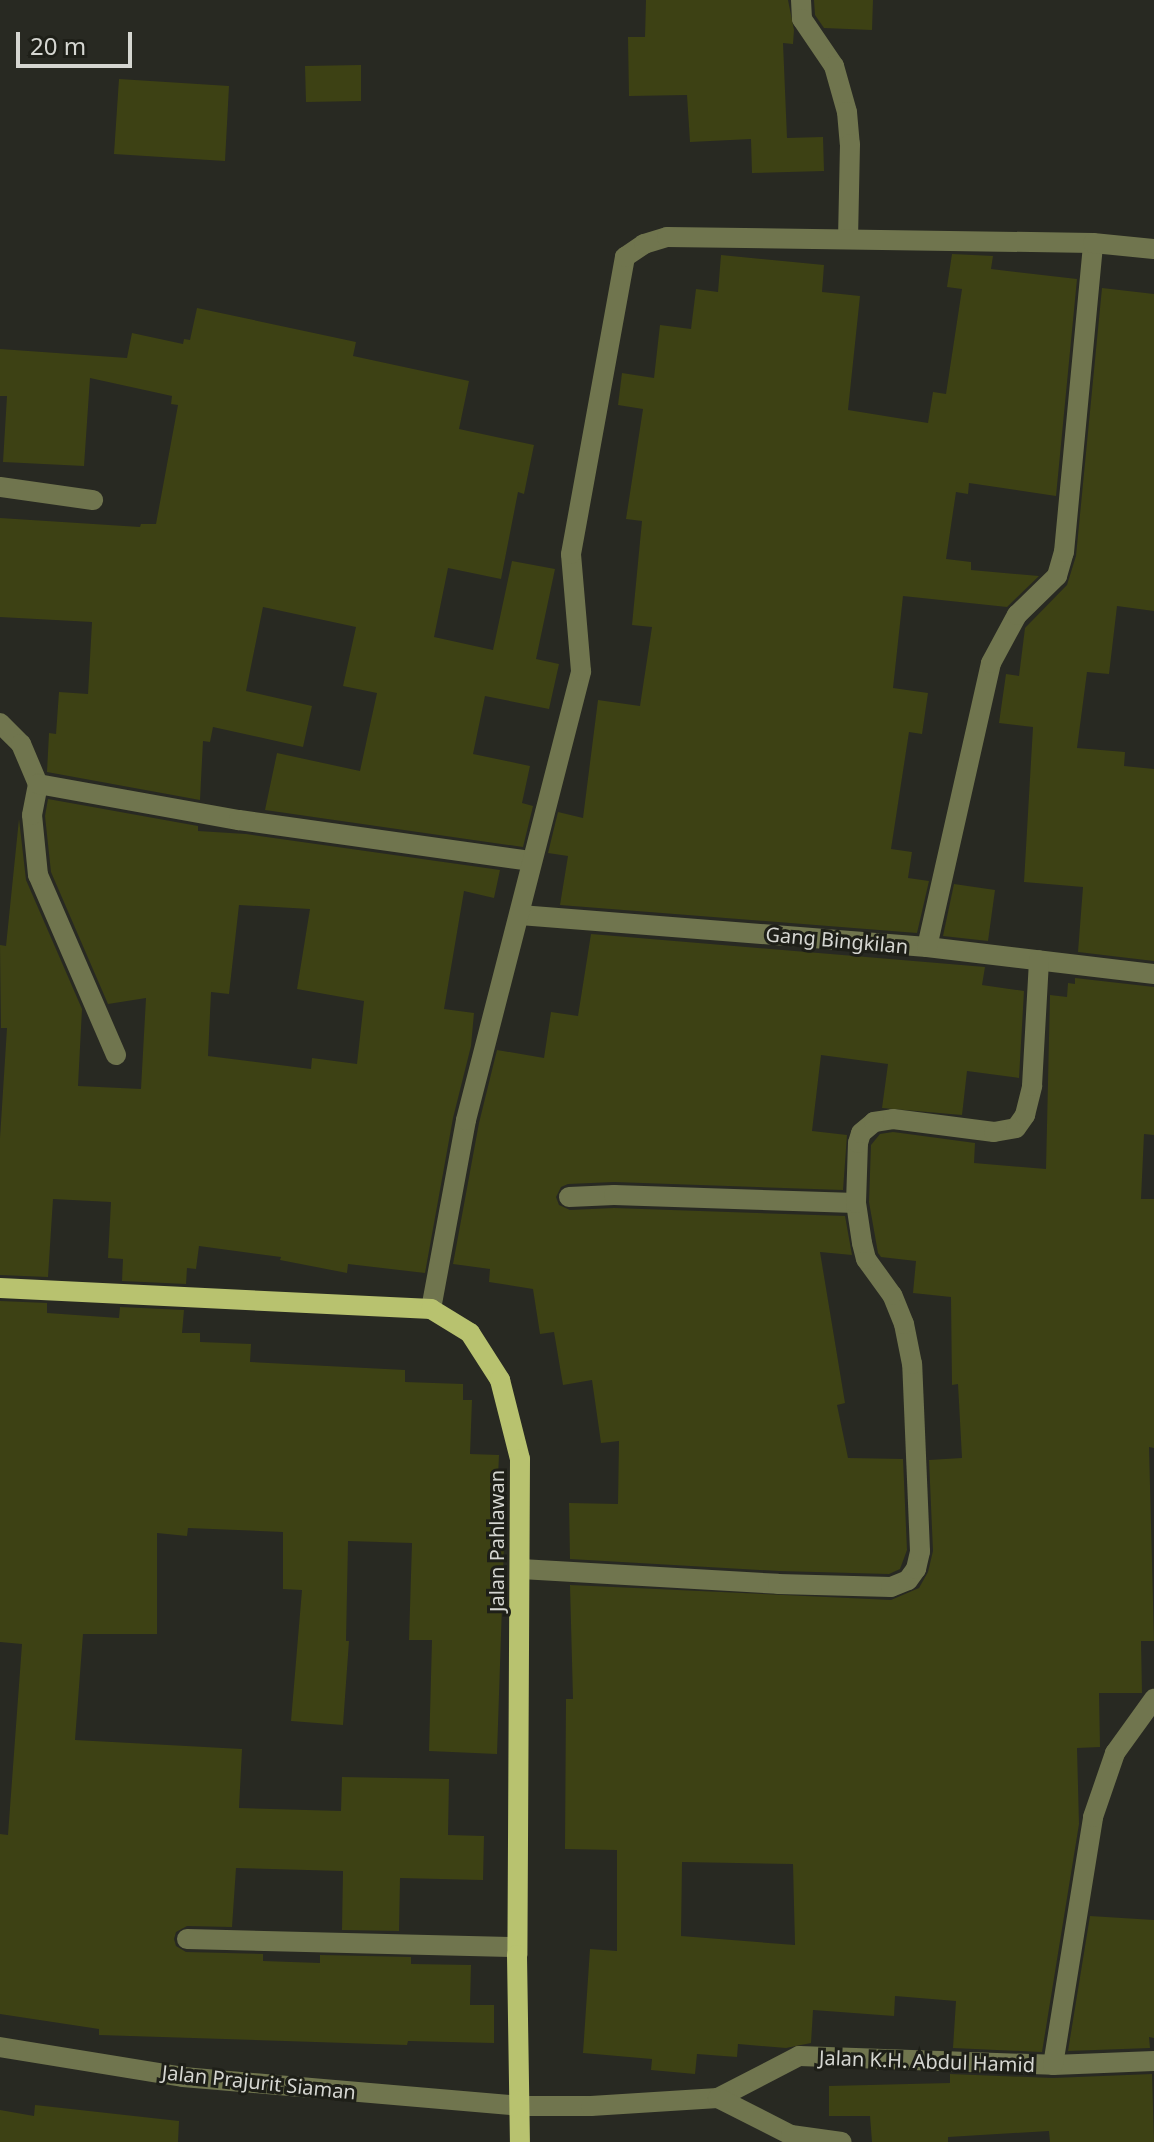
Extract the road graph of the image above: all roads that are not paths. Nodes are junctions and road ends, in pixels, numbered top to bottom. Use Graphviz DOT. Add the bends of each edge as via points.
graph roads {
  1 [pos="801,0"];
  2 [pos="848,239"];
  3 [pos="1093,243"];
  4 [pos="1154,249"];
  5 [pos="0,487"];
  6 [pos="93,500"];
  7 [pos="0,723"];
  8 [pos="38,784"];
  9 [pos="530,861"];
  10 [pos="520,915"];
  11 [pos="927,947"];
  12 [pos="1039,960"];
  13 [pos="1154,974"];
  14 [pos="116,1055"];
  15 [pos="569,1197"];
  16 [pos="856,1203"];
  17 [pos="0,1288"];
  18 [pos="431,1309"];
  19 [pos="521,1569"];
  20 [pos="1154,1699"];
  21 [pos="187,1939"];
  22 [pos="517,1947"];
  23 [pos="0,2047"];
  24 [pos="1154,2061"];
  25 [pos="1053,2065"];
  26 [pos="718,2098"];
  27 [pos="519,2106"];
  28 [pos="520,2142"];
  29 [pos="842,2142"];
  1 -- 2 [label="street" via="802,19 834,66 847,112"];
  2 -- 3 [label="street"];
  2 -- 9 [label="street" via="667,237 625,257 571,554 581,671"];
  3 -- 4 [label="street"];
  3 -- 11 [label="street" via="1064,552 1057,576 1017,615 991,663"];
  5 -- 6 [label="street"];
  7 -- 8 [label="street" via="21,744"];
  8 -- 9 [label="street" via="239,820"];
  8 -- 14 [label="street" via="32,815 38,875"];
  9 -- 10 [label="street"];
  10 -- 11 [label="street, Gang Bingkilan"];
  10 -- 18 [label="street" via="466,1120"];
  11 -- 12 [label="street, Gang Bingkilan"];
  12 -- 13 [label="street, Gang Bingkilan"];
  12 -- 16 [label="street" via="1032,1086 1016,1128 994,1132 893,1119 874,1122 858,1143"];
  15 -- 16 [label="street"];
  16 -- 19 [label="street" via="866,1259 892,1295 912,1364 920,1551 908,1580 891,1587 778,1584"];
  17 -- 18 [label="main road, Jalan Pahlawan"];
  18 -- 19 [label="main road, Jalan Pahlawan" via="470,1333 500,1380 520,1459"];
  19 -- 22 [label="main road, Jalan Pahlawan"];
  20 -- 25 [label="street" via="1115,1753 1093,1817"];
  21 -- 22 [label="street"];
  22 -- 27 [label="main road, Jalan Pahlawan"];
  23 -- 27 [label="street, Jalan Prajurit Siaman" via="183,2077"];
  24 -- 25 [label="street, Jalan K.H. Abdul Hamid"];
  25 -- 26 [label="street, Jalan K.H. Abdul Hamid" via="799,2056"];
  26 -- 27 [label="street, Jalan K.H. Abdul Hamid"];
  26 -- 29 [label="street" via="791,2135"];
  27 -- 28 [label="main road, Jalan Pahlawan"];
}
